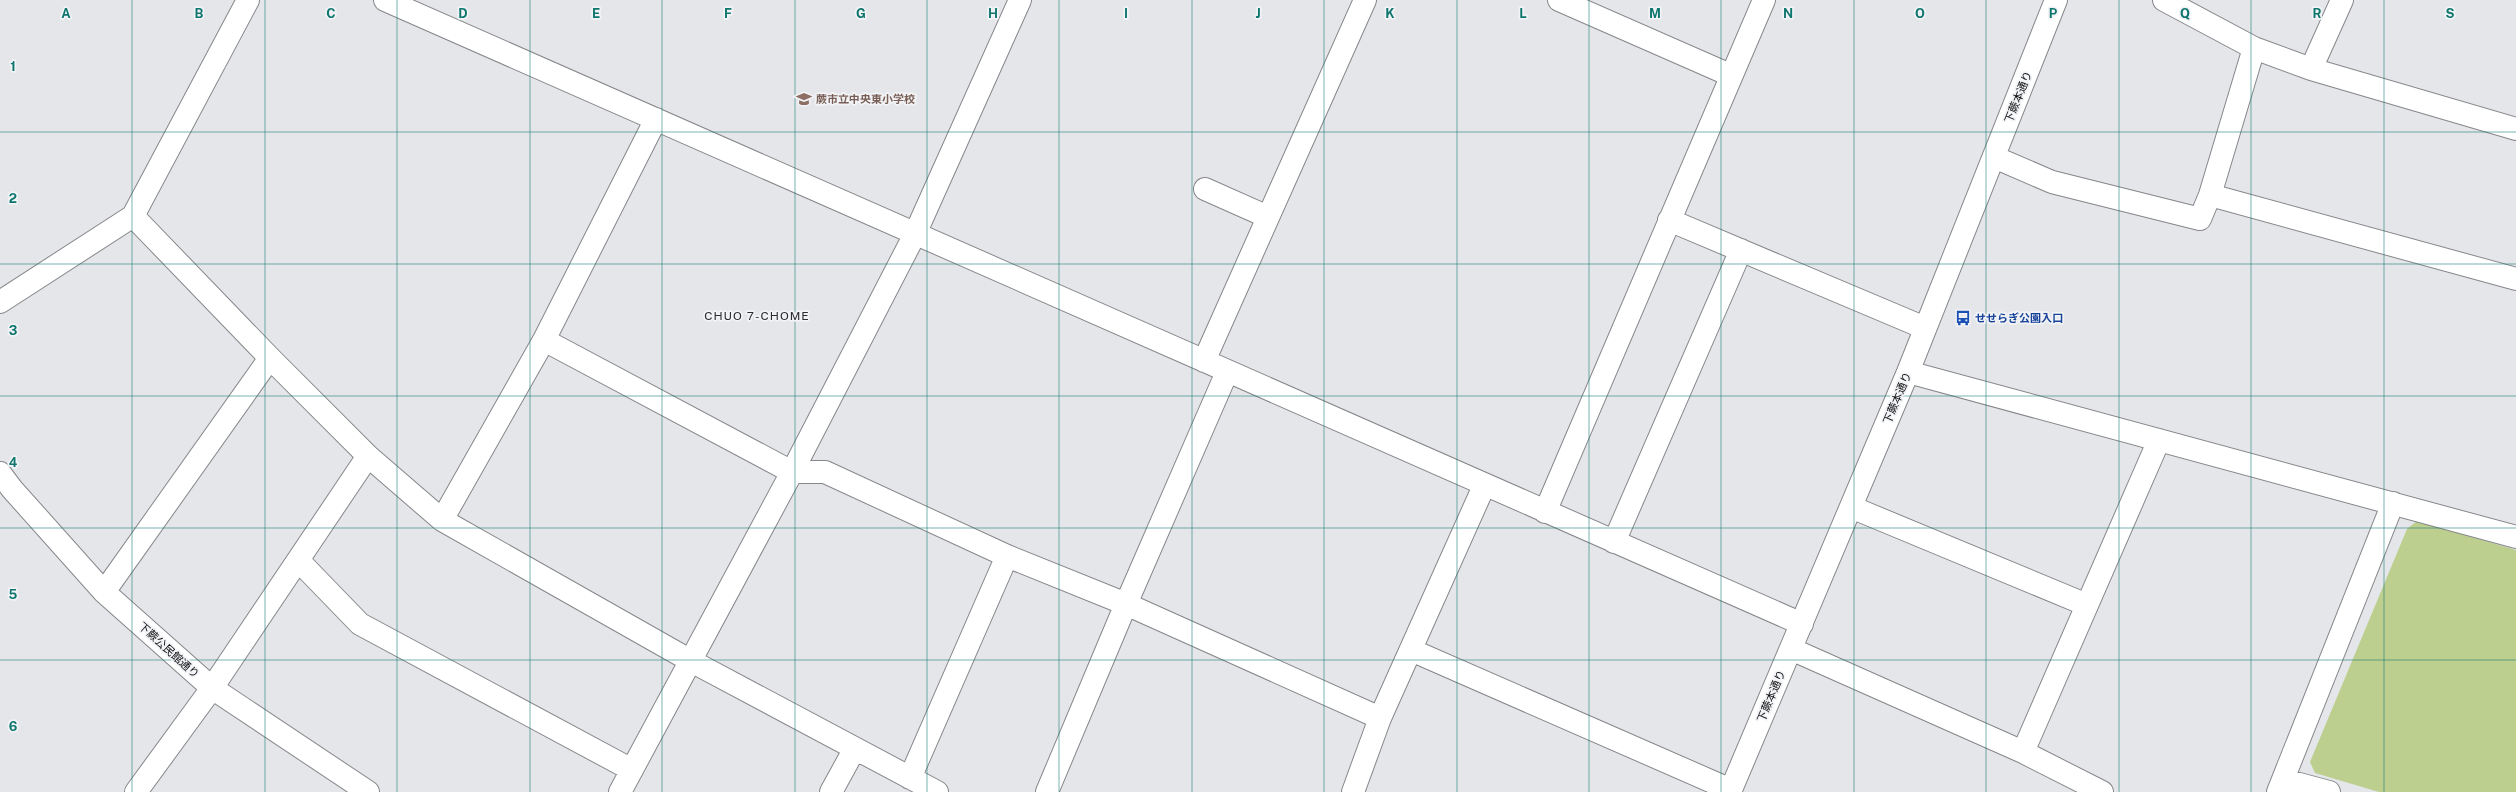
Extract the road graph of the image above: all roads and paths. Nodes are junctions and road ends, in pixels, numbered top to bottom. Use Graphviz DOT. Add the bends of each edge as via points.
graph roads {
  1 [pos="248,0"];
  2 [pos="385,0"];
  3 [pos="1020,0"];
  4 [pos="1365,0"];
  5 [pos="1559,0"];
  6 [pos="1764,0"];
  7 [pos="2056,0"];
  8 [pos="2164,0"];
  9 [pos="2342,0"];
  10 [pos="2254,48"];
  11 [pos="2310,69"];
  12 [pos="1730,76"];
  13 [pos="656,119"];
  14 [pos="2516,129"];
  15 [pos="1994,157"];
  16 [pos="1206,189"];
  17 [pos="2210,195"];
  18 [pos="134,216"];
  19 [pos="1268,218"];
  20 [pos="1669,220"];
  21 [pos="915,234"];
  22 [pos="1741,250"];
  23 [pos="2516,279"];
  24 [pos="0,302"];
  25 [pos="1925,328"];
  26 [pos="544,340"];
  27 [pos="270,358"];
  28 [pos="1204,361"];
  29 [pos="1227,372"];
  30 [pos="1908,372"];
  31 [pos="2159,440"];
  32 [pos="368,456"];
  33 [pos="792,472"];
  34 [pos="0,475"];
  35 [pos="1484,486"];
  36 [pos="2393,503"];
  37 [pos="1851,507"];
  38 [pos="1545,512"];
  39 [pos="442,520"];
  40 [pos="2516,537"];
  41 [pos="1614,542"];
  42 [pos="1007,556"];
  43 [pos="298,560"];
  44 [pos="104,592"];
  45 [pos="1126,604"];
  46 [pos="2087,604"];
  47 [pos="1802,624"];
  48 [pos="1791,649"];
  49 [pos="1411,650"];
  50 [pos="691,661"];
  51 [pos="212,688"];
  52 [pos="1380,718"];
  53 [pos="854,750"];
  54 [pos="2023,752"];
  55 [pos="632,770"];
  56 [pos="910,778"];
  57 [pos="2281,786"];
  58 [pos="1730,791"];
  59 [pos="2100,791"];
  60 [pos="136,792"];
  61 [pos="368,792"];
  62 [pos="620,792"];
  63 [pos="831,792"];
  64 [pos="937,792"];
  65 [pos="1047,792"];
  66 [pos="1353,792"];
  67 [pos="2329,792"];
  1 -- 18 [label="street"];
  2 -- 13 [label="street"];
  3 -- 21 [label="street"];
  4 -- 19 [label="street"];
  5 -- 12 [label="street"];
  6 -- 12 [label="street"];
  7 -- 15 [label="street, 下蕨本通り"];
  8 -- 10 [label="street"];
  9 -- 11 [label="street"];
  10 -- 11 [label="street"];
  10 -- 17 [label="street"];
  11 -- 14 [label="street"];
  12 -- 20 [label="street"];
  13 -- 21 [label="street"];
  13 -- 26 [label="street"];
  15 -- 17 [label="street" via="2052,182 2200,220"];
  15 -- 25 [label="street, 下蕨本通り"];
  16 -- 19 [label="street"];
  17 -- 23 [label="street"];
  18 -- 24 [label="street"];
  18 -- 27 [label="street"];
  19 -- 28 [label="street"];
  20 -- 22 [label="street"];
  20 -- 38 [label="street"];
  21 -- 28 [label="street"];
  21 -- 33 [label="street"];
  22 -- 25 [label="street"];
  22 -- 41 [label="street"];
  25 -- 30 [label="street, 下蕨本通り"];
  26 -- 33 [label="street"];
  26 -- 39 [label="street"];
  27 -- 32 [label="street"];
  27 -- 44 [label="street"];
  28 -- 29 [label="street"];
  29 -- 35 [label="street"];
  29 -- 45 [label="street"];
  30 -- 31 [label="street"];
  30 -- 37 [label="street, 下蕨本通り"];
  31 -- 36 [label="street"];
  31 -- 46 [label="street"];
  32 -- 39 [label="street"];
  32 -- 43 [label="street"];
  33 -- 42 [label="street" via="825,472"];
  33 -- 50 [label="street"];
  34 -- 44 [label="street, 下蕨公民館通り"];
  35 -- 38 [label="street"];
  35 -- 49 [label="street"];
  36 -- 40 [label="street"];
  36 -- 57 [label="street"];
  37 -- 46 [label="street"];
  37 -- 47 [label="street, 下蕨本通り"];
  38 -- 41 [label="street"];
  39 -- 50 [label="street"];
  41 -- 47 [label="street"];
  42 -- 45 [label="street"];
  42 -- 56 [label="street"];
  43 -- 51 [label="street"];
  43 -- 55 [label="street" via="360,624"];
  44 -- 51 [label="street, 下蕨公民館通り"];
  45 -- 52 [label="street"];
  45 -- 65 [label="street"];
  46 -- 54 [label="street"];
  47 -- 48 [label="street, 下蕨本通り"];
  48 -- 54 [label="street"];
  48 -- 58 [label="street, 下蕨本通り"];
  49 -- 52 [label="street"];
  49 -- 58 [label="street"];
  50 -- 53 [label="street"];
  50 -- 55 [label="street"];
  51 -- 60 [label="street"];
  51 -- 61 [label="street, 下蕨公民館通り"];
  52 -- 66 [label="street"];
  53 -- 56 [label="street"];
  53 -- 63 [label="street"];
  54 -- 59 [label="street"];
  55 -- 62 [label="street"];
  56 -- 64 [label="street"];
  57 -- 67 [label="street"];
}
